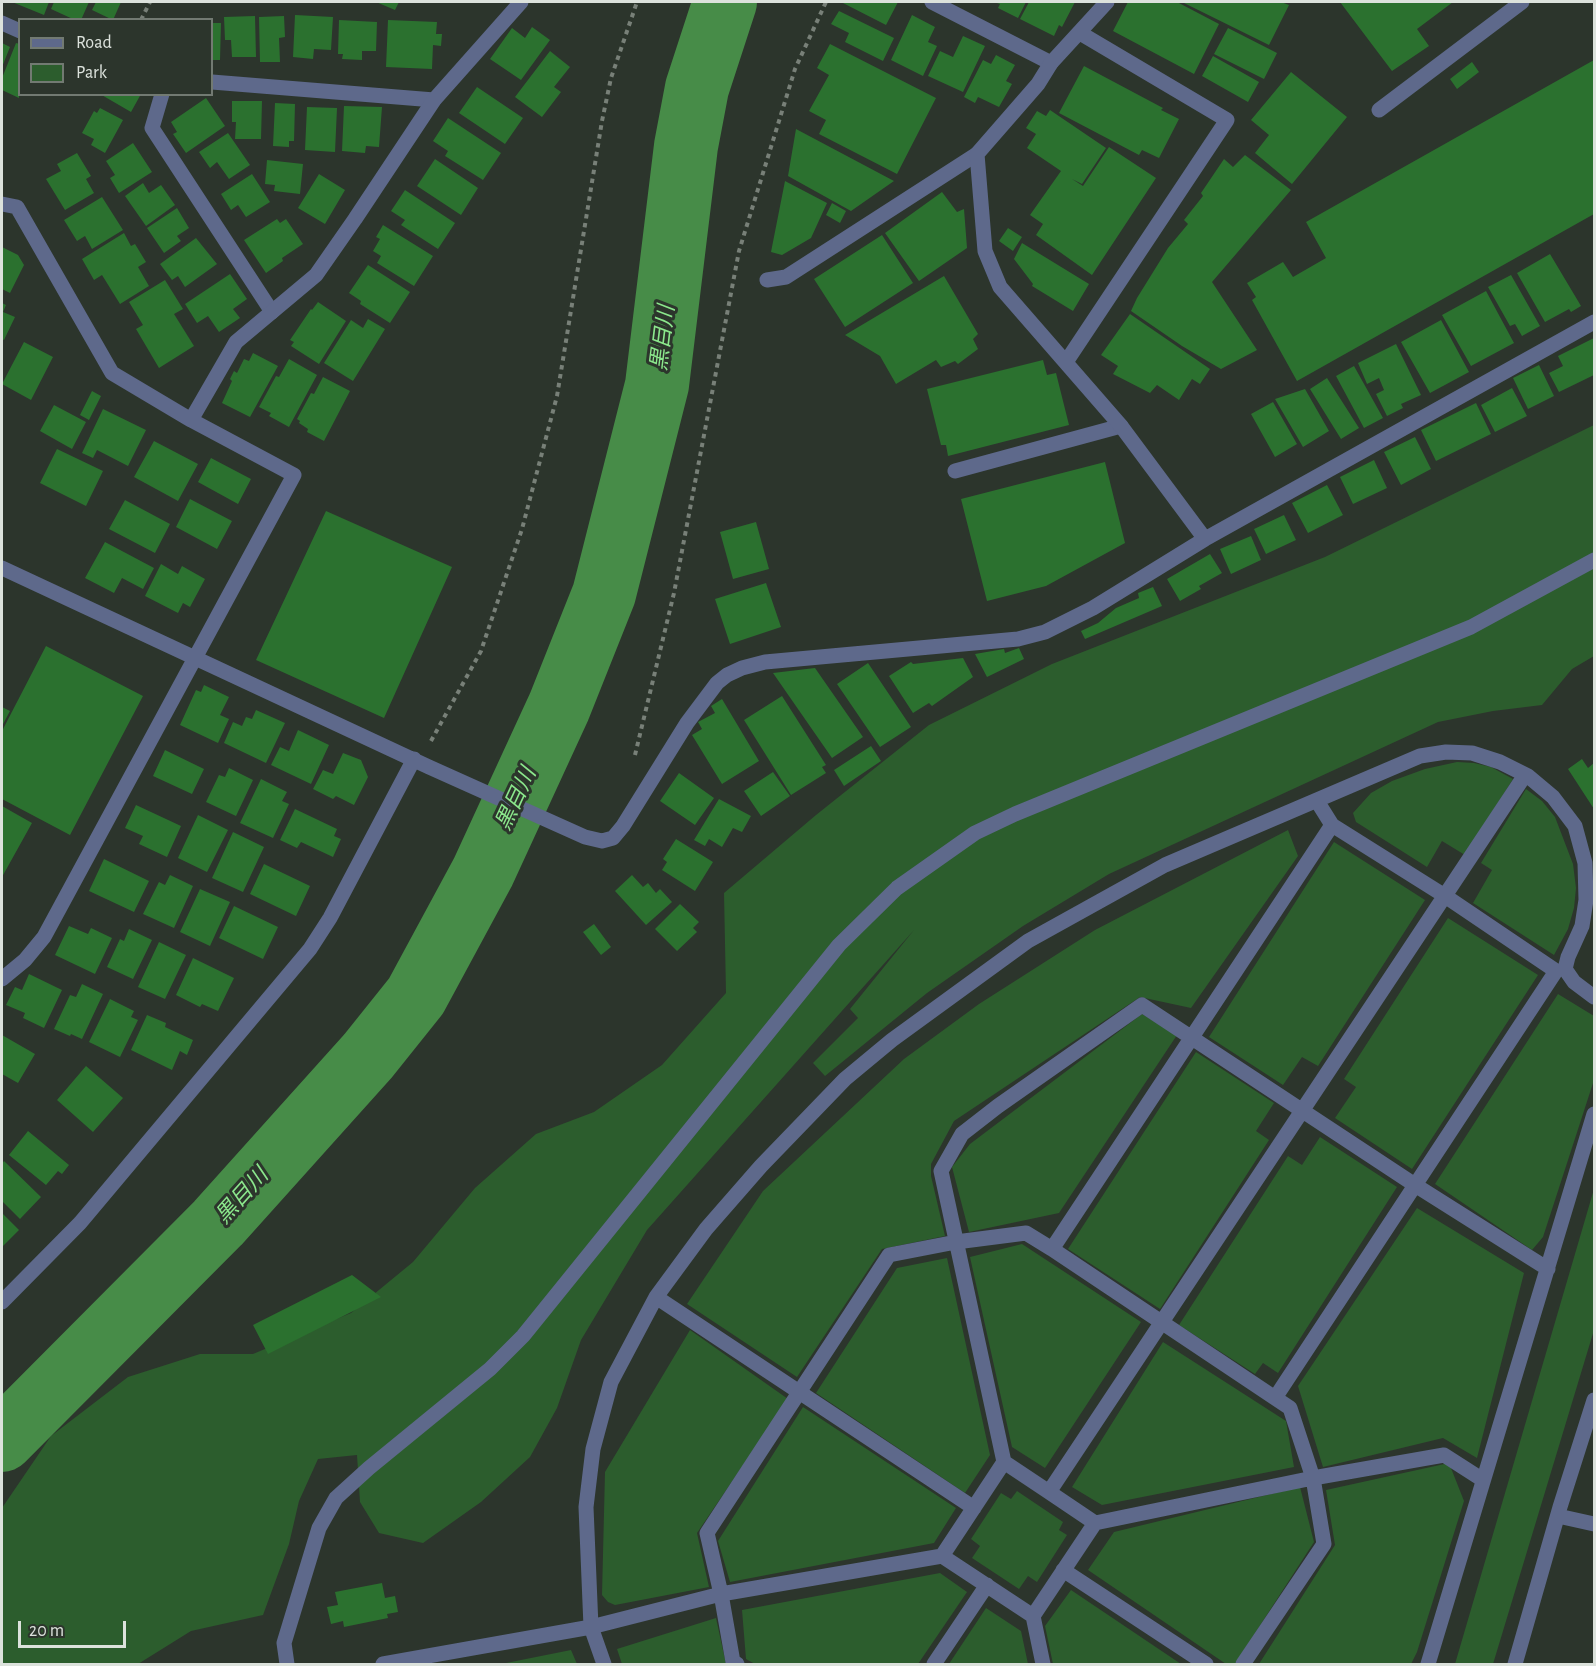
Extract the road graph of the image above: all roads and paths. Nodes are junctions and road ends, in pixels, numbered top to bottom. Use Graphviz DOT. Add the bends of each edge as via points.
graph roads {
  1 [pos="150,2"];
  2 [pos="521,2"];
  3 [pos="637,2"];
  4 [pos="825,2"];
  5 [pos="932,2"];
  6 [pos="1107,2"];
  7 [pos="1522,2"];
  8 [pos="142,18"];
  9 [pos="2,23"];
  10 [pos="18,30"];
  11 [pos="1080,33"];
  12 [pos="1051,63"];
  13 [pos="213,82"];
  14 [pos="161,96"];
  15 [pos="434,100"];
  16 [pos="1379,110"];
  17 [pos="977,154"];
  18 [pos="2,204"];
  19 [pos="767,280"];
  20 [pos="272,312"];
  21 [pos="1594,322"];
  22 [pos="1066,362"];
  23 [pos="191,420"];
  24 [pos="1120,426"];
  25 [pos="955,471"];
  26 [pos="1205,539"];
  27 [pos="1594,560"];
  28 [pos="2,568"];
  29 [pos="193,659"];
  30 [pos="414,759"];
  31 [pos="1526,774"];
  32 [pos="647,787"];
  33 [pos="1317,801"];
  34 [pos="1332,825"];
  35 [pos="1445,896"];
  36 [pos="1560,970"];
  37 [pos="2,979"];
  38 [pos="1594,997"];
  39 [pos="1191,1037"];
  40 [pos="1302,1111"];
  41 [pos="1594,1114"];
  42 [pos="1415,1185"];
  43 [pos="956,1242"];
  44 [pos="1052,1249"];
  45 [pos="1548,1269"];
  46 [pos="656,1297"];
  47 [pos="2,1302"];
  48 [pos="1161,1322"];
  49 [pos="799,1392"];
  50 [pos="1275,1398"];
  51 [pos="1594,1400"];
  52 [pos="1004,1462"];
  53 [pos="1313,1478"];
  54 [pos="1483,1480"];
  55 [pos="1049,1492"];
  56 [pos="974,1508"];
  57 [pos="1558,1516"];
  58 [pos="1095,1523"];
  59 [pos="1594,1524"];
  60 [pos="942,1556"];
  61 [pos="1063,1570"];
  62 [pos="987,1585"];
  63 [pos="722,1594"];
  64 [pos="1033,1616"];
  65 [pos="591,1627"];
  66 [pos="287,1665"];
  67 [pos="382,1665"];
  68 [pos="604,1665"];
  69 [pos="737,1665"];
  70 [pos="934,1665"];
  71 [pos="1043,1665"];
  72 [pos="1206,1665"];
  73 [pos="1243,1665"];
  74 [pos="1428,1665"];
  75 [pos="1515,1665"];
  1 -- 8 [label="path"];
  2 -- 15 [label="street"];
  3 -- 30 [label="path" via="611,78 557,396 522,529 481,651 430,742"];
  4 -- 32 [label="path" via="795,69 739,250 674,594 635,752 637,770"];
  5 -- 12 [label="street"];
  6 -- 11 [label="street"];
  7 -- 16 [label="street"];
  9 -- 10 [label="street"];
  11 -- 12 [label="street"];
  11 -- 22 [label="street" via="1227,120"];
  12 -- 17 [label="street" via="1038,84"];
  13 -- 15 [label="street"];
  14 -- 20 [label="street" via="152,128"];
  15 -- 20 [label="street" via="316,275"];
  17 -- 19 [label="street" via="786,277"];
  17 -- 22 [label="street" via="985,251 1000,287"];
  18 -- 23 [label="street" via="17,207 112,373"];
  20 -- 23 [label="street" via="236,342"];
  21 -- 26 [label="street"];
  22 -- 24 [label="street"];
  23 -- 29 [label="street" via="294,475"];
  24 -- 25 [label="street"];
  24 -- 26 [label="street"];
  26 -- 32 [label="street" via="1093,608 1046,632 1018,639 765,662 742,668 717,682"];
  27 -- 66 [label="street" via="1470,627 975,833 897,888 839,945 523,1336 490,1369 336,1498 319,1528 284,1643"];
  28 -- 29 [label="street"];
  29 -- 30 [label="street"];
  29 -- 37 [label="street" via="44,937"];
  30 -- 32 [label="street" via="585,837 602,841 623,826"];
  30 -- 47 [label="street" via="310,949 80,1223"];
  31 -- 33 [label="street" via="1472,753 1446,752 1420,756"];
  31 -- 35 [label="street"];
  31 -- 36 [label="street" via="1553,797 1575,826 1585,863 1582,926"];
  33 -- 34 [label="street"];
  33 -- 46 [label="street" via="1165,865 1028,941 892,1040 845,1079 760,1166 706,1229"];
  34 -- 35 [label="street"];
  34 -- 39 [label="street"];
  35 -- 36 [label="street"];
  35 -- 40 [label="street"];
  36 -- 38 [label="street"];
  36 -- 42 [label="street"];
  39 -- 40 [label="street"];
  39 -- 43 [label="street" via="1142,1005 963,1134 941,1171"];
  39 -- 44 [label="street"];
  40 -- 42 [label="street"];
  40 -- 48 [label="street"];
  41 -- 45 [label="street"];
  42 -- 45 [label="street"];
  42 -- 50 [label="street"];
  43 -- 44 [label="street" via="1026,1233"];
  43 -- 49 [label="street" via="889,1255"];
  43 -- 52 [label="street"];
  44 -- 48 [label="street"];
  45 -- 54 [label="street"];
  46 -- 49 [label="street"];
  46 -- 65 [label="street" via="611,1382 593,1449 586,1508"];
  48 -- 50 [label="street"];
  48 -- 55 [label="street"];
  49 -- 56 [label="street"];
  49 -- 63 [label="street" via="708,1533"];
  50 -- 53 [label="street" via="1290,1408"];
  51 -- 57 [label="street"];
  52 -- 55 [label="street"];
  52 -- 56 [label="street"];
  53 -- 54 [label="street" via="1444,1455"];
  53 -- 58 [label="street"];
  53 -- 73 [label="street" via="1324,1544"];
  54 -- 74 [label="street"];
  55 -- 58 [label="street"];
  56 -- 60 [label="street"];
  57 -- 59 [label="street"];
  57 -- 75 [label="street"];
  58 -- 61 [label="street"];
  60 -- 62 [label="street"];
  60 -- 63 [label="street"];
  61 -- 64 [label="street"];
  61 -- 72 [label="street"];
  62 -- 64 [label="street"];
  62 -- 70 [label="street"];
  63 -- 65 [label="street"];
  63 -- 69 [label="street"];
  64 -- 71 [label="street"];
  65 -- 67 [label="street"];
  65 -- 68 [label="street"];
}
